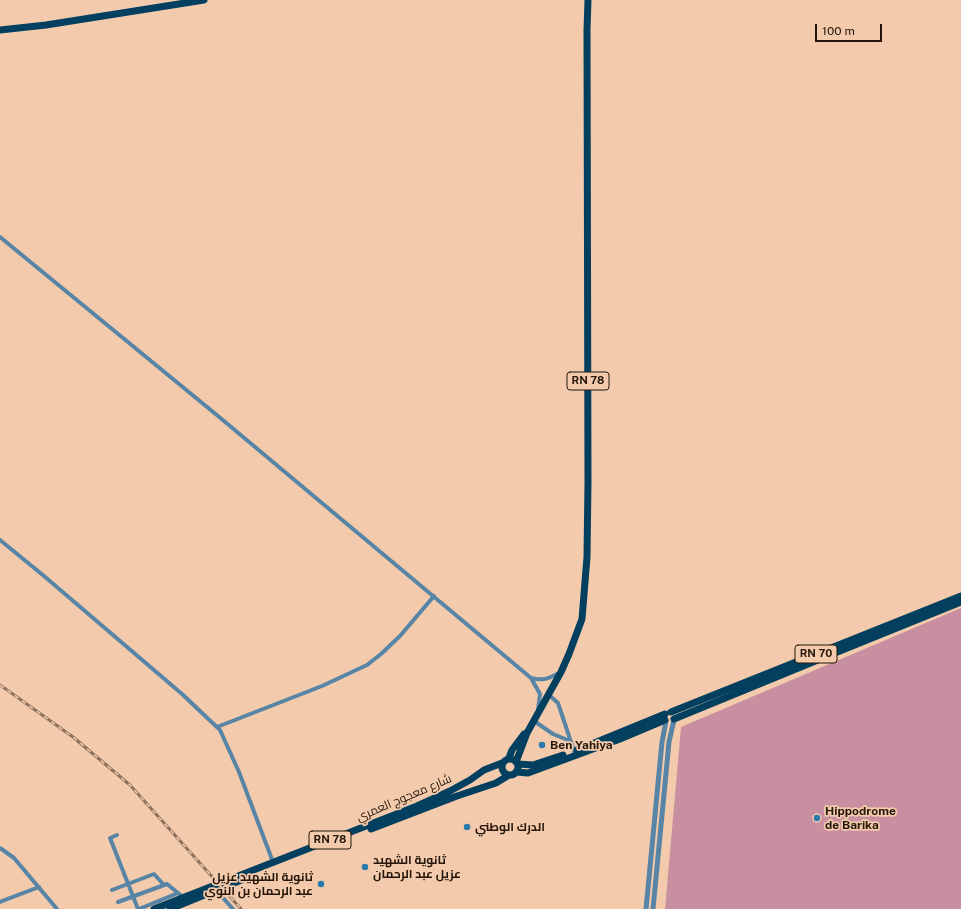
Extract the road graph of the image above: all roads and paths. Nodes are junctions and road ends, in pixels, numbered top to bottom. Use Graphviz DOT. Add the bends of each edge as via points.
graph roads {
  1 [pos="204,0"];
  2 [pos="585,0"];
  3 [pos="588,0"];
  4 [pos="0,30"];
  5 [pos="587,30"];
  6 [pos="0,237"];
  7 [pos="0,540"];
  8 [pos="434,596"];
  9 [pos="961,596"];
  10 [pos="961,602"];
  11 [pos="911,619"];
  12 [pos="561,672"];
  13 [pos="531,678"];
  14 [pos="549,695"];
  15 [pos="538,712"];
  16 [pos="669,718"];
  17 [pos="534,721"];
  18 [pos="217,727"];
  19 [pos="570,741"];
  20 [pos="575,753"];
  21 [pos="509,758"];
  22 [pos="548,761"];
  23 [pos="502,763"];
  24 [pos="515,768"];
  25 [pos="117,835"];
  26 [pos="0,848"];
  27 [pos="273,862"];
  28 [pos="128,884"];
  29 [pos="164,885"];
  30 [pos="39,887"];
  31 [pos="112,890"];
  32 [pos="216,890"];
  33 [pos="181,895"];
  34 [pos="133,897"];
  35 [pos="0,902"];
  36 [pos="118,902"];
  37 [pos="57,909"];
  38 [pos="139,909"];
  39 [pos="154,909"];
  40 [pos="170,909"];
  41 [pos="233,909"];
  42 [pos="646,909"];
  43 [pos="653,909"];
  1 -- 4 [label="main road"];
  2 -- 5 [label="main road"];
  3 -- 5 [label="main road"];
  5 -- 12 [label="main road, RN 78" via="587,557 582,619"];
  6 -- 8 [label="street"];
  7 -- 18 [label="street" via="182,694"];
  8 -- 13 [label="street"];
  8 -- 18 [label="street" via="400,636 367,665 322,686"];
  9 -- 11 [label="main road, RN 70"];
  10 -- 11 [label="main road, RN 70"];
  11 -- 16 [label="main road, RN 70" via="797,670"];
  12 -- 13 [label="street" via="540,680"];
  12 -- 14 [label="main road, RN 78"];
  13 -- 15 [label="street" via="540,694"];
  14 -- 15 [label="main road, RN 78"];
  14 -- 19 [label="street" via="558,703"];
  15 -- 17 [label="main road, RN 78"];
  16 -- 20 [label="main road, RN 70"];
  16 -- 42 [label="street" via="662,742"];
  16 -- 43 [label="street" via="669,742"];
  17 -- 19 [label="street" via="553,734"];
  17 -- 21 [label="main road, RN 78"];
  17 -- 24 [label="main road, RN 78"];
  18 -- 27 [label="street" via="240,772"];
  19 -- 20 [label="street"];
  20 -- 22 [label="main road, RN 70"];
  20 -- 24 [label="main road, RN 70" via="528,773"];
  21 -- 23 [label="main road, شارع معجوج العمري"];
  21 -- 24 [label="main road"];
  22 -- 24 [label="main road, RN 78"];
  23 -- 24 [label="main road" via="502,771"];
  23 -- 27 [label="main road, شارع معجوج العمري / RN 78" via="417,806"];
  24 -- 32 [label="main road, شارع معجوج العمري / RN 78" via="496,783"];
  25 -- 28 [label="street" via="110,838"];
  26 -- 30 [label="street" via="14,858"];
  27 -- 33 [label="main road, شارع معجوج العمري / RN 78"];
  28 -- 29 [label="street" via="154,874"];
  28 -- 31 [label="street"];
  28 -- 34 [label="street"];
  29 -- 33 [label="street" via="167,884"];
  29 -- 34 [label="street"];
  30 -- 35 [label="street"];
  30 -- 37 [label="street"];
  32 -- 40 [label="main road, شارع معجوج العمري / RN 78"];
  32 -- 41 [label="street"];
  33 -- 38 [label="street"];
  33 -- 39 [label="main road, شارع معجوج العمري / RN 78"];
  34 -- 36 [label="street"];
  34 -- 38 [label="street"];
}
